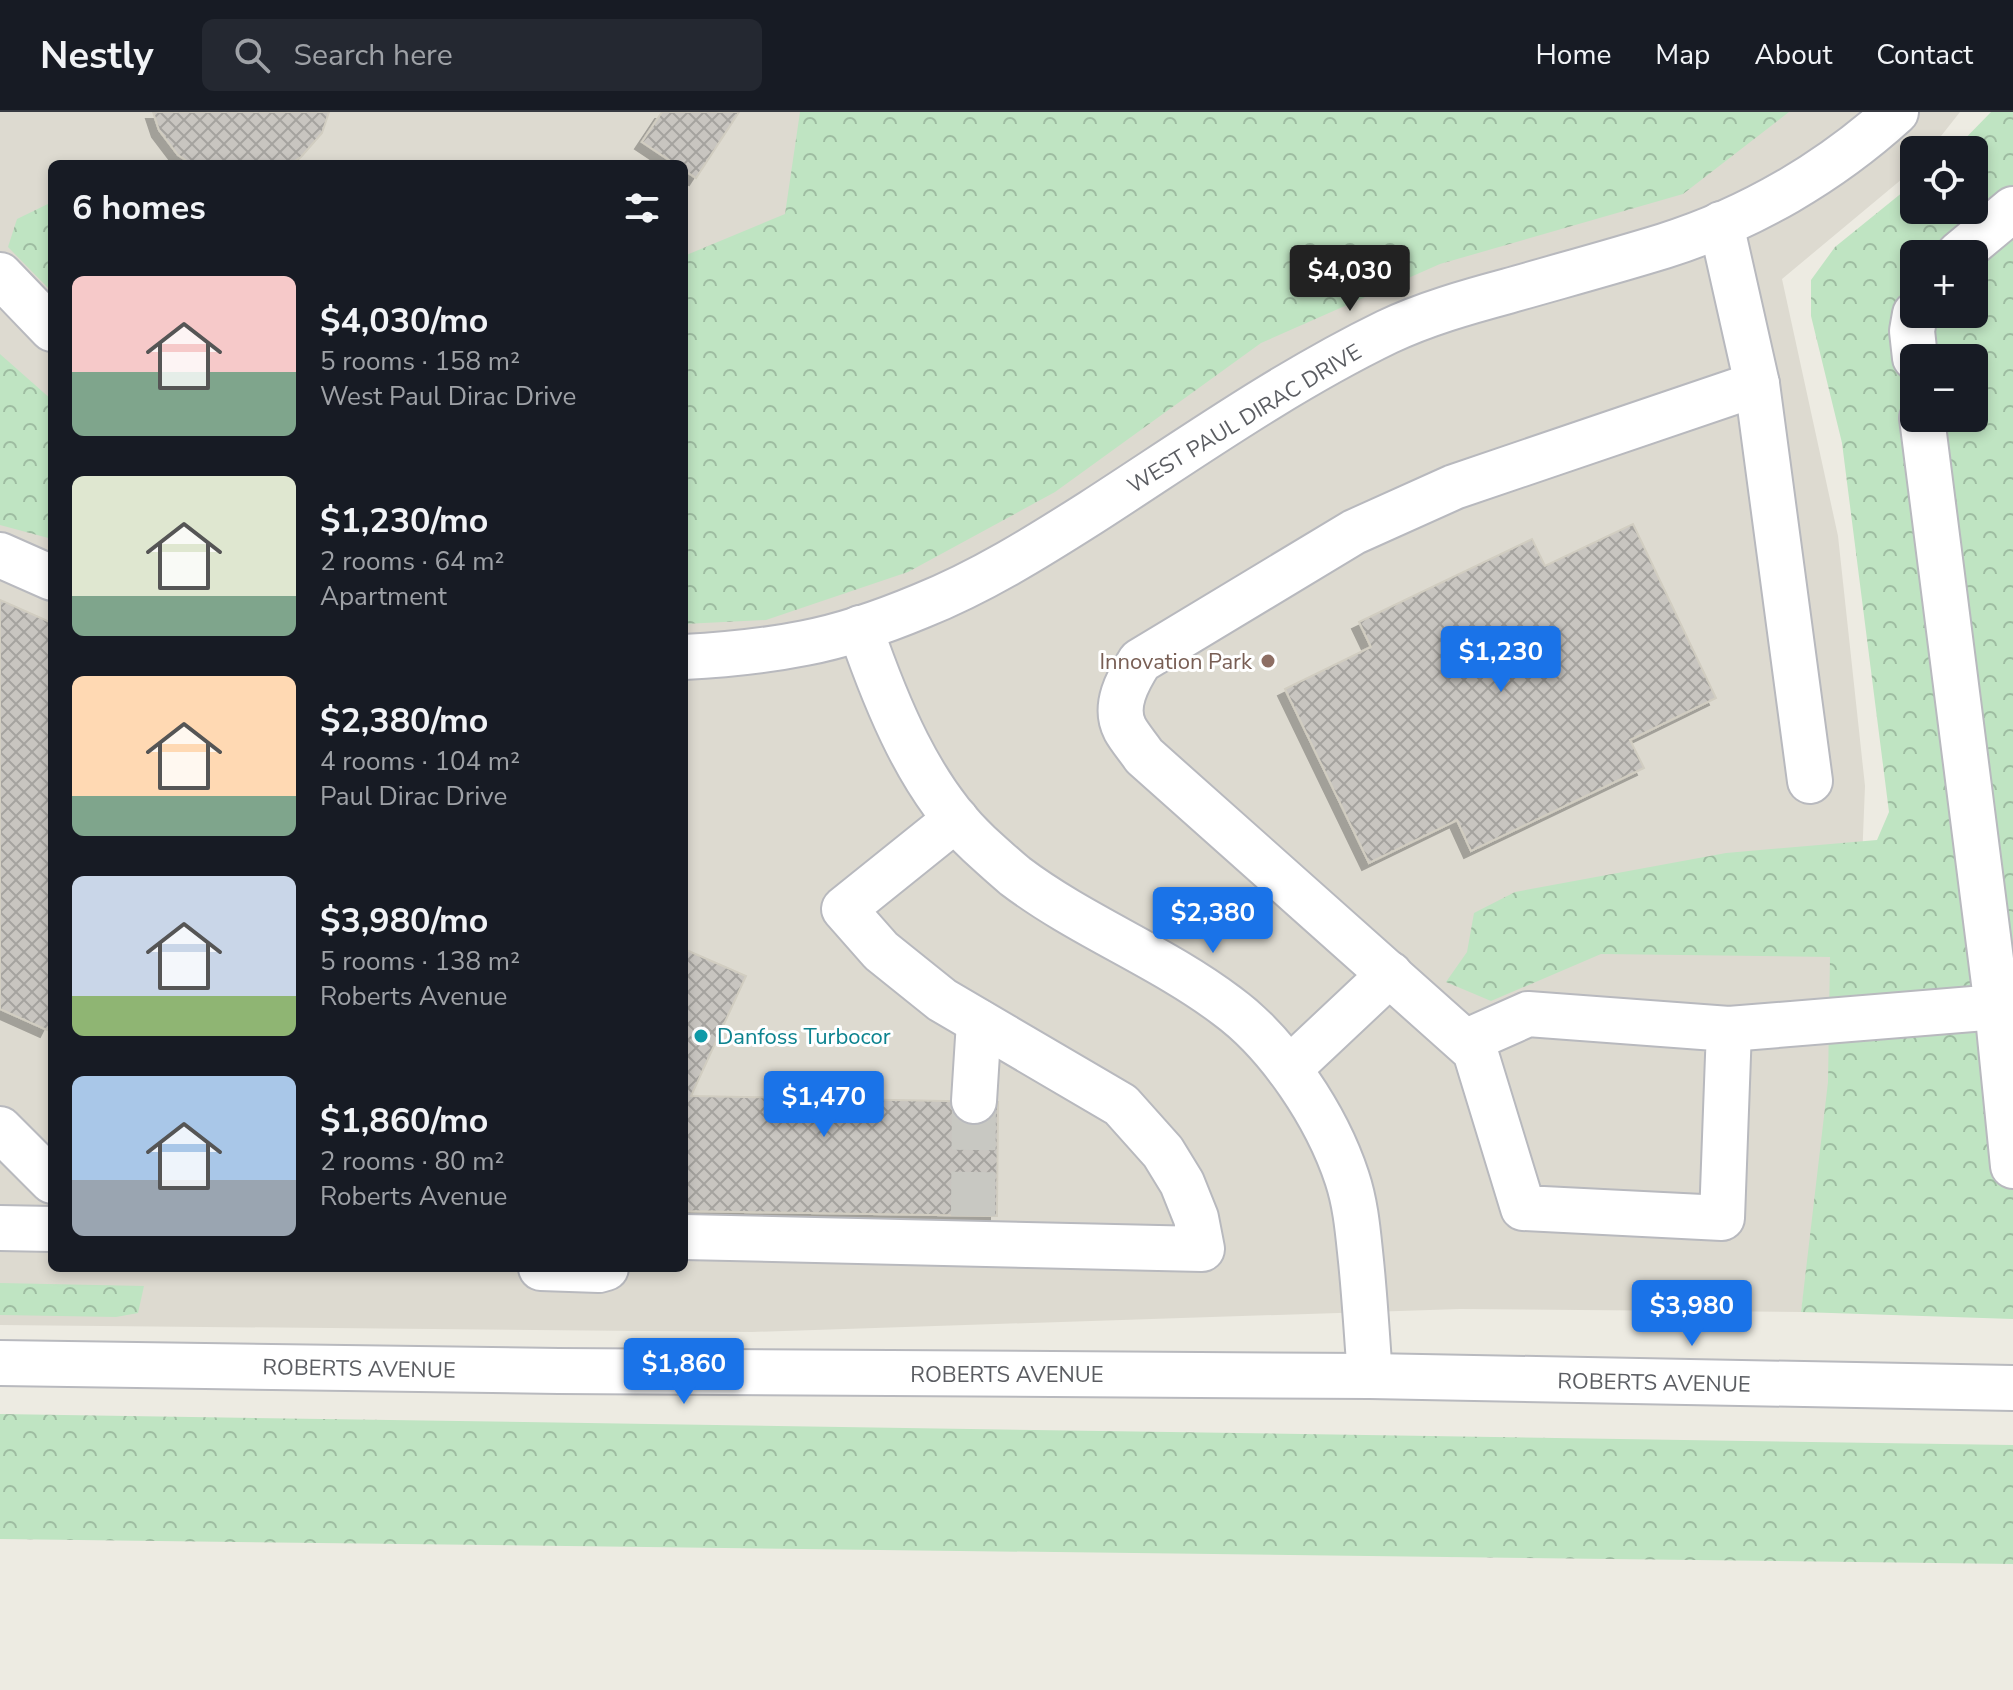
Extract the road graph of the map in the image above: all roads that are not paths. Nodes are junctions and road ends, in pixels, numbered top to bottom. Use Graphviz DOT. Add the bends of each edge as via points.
graph roads {
  1 [pos="1896,112"];
  2 [pos="2013,209"];
  3 [pos="1721,224"];
  4 [pos="1976,240"];
  5 [pos="0,275"];
  6 [pos="48,325"];
  7 [pos="1757,384"];
  8 [pos="1924,432"];
  9 [pos="0,555"];
  10 [pos="48,576"];
  11 [pos="860,628"];
  12 [pos="688,657"];
  13 [pos="1810,781"];
  14 [pos="956,819"];
  15 [pos="1390,974"];
  16 [pos="1997,1007"];
  17 [pos="979,1022"];
  18 [pos="1729,1029"];
  19 [pos="1465,1042"];
  20 [pos="1289,1069"];
  21 [pos="974,1101"];
  22 [pos="0,1129"];
  23 [pos="2013,1166"];
  24 [pos="48,1177"];
  25 [pos="0,1228"];
  26 [pos="48,1229"];
  27 [pos="688,1237"];
  28 [pos="0,1363"];
  29 [pos="1370,1376"];
  30 [pos="2013,1388"];
  1 -- 3 [label="street, WEST PAUL DIRAC DRIVE" via="1807,180"];
  2 -- 4 [label="street"];
  3 -- 7 [label="street"];
  3 -- 11 [label="street, WEST PAUL DIRAC DRIVE" via="1668,245 1450,307 1390,331 1318,368 990,574"];
  5 -- 6 [label="street"];
  7 -- 13 [label="street"];
  7 -- 15 [label="street" via="1454,487 1354,532 1140,661 1127,681 1120,710 1123,726 1144,756"];
  8 -- 16 [label="street"];
  9 -- 10 [label="street"];
  11 -- 12 [label="street, WEST PAUL DIRAC DRIVE" via="808,643"];
  11 -- 14 [label="street" via="881,688 915,758"];
  14 -- 17 [label="street" via="844,909 881,951"];
  14 -- 20 [label="street" via="1014,875 1228,1006"];
  15 -- 19 [label="street"];
  15 -- 20 [label="street"];
  16 -- 18 [label="street"];
  16 -- 23 [label="street"];
  17 -- 21 [label="street"];
  17 -- 27 [label="street" via="1121,1105 1163,1152 1182,1183 1202,1249 974,1230"];
  18 -- 19 [label="street" via="1528,1014"];
  18 -- 19 [label="street" via="1722,1218 1523,1208 1475,1051"];
  20 -- 29 [label="street" via="1324,1125 1347,1177 1357,1223"];
  22 -- 24 [label="street"];
  25 -- 26 [label="street"];
  28 -- 29 [label="street, ROBERTS AVENUE"];
  29 -- 30 [label="street, ROBERTS AVENUE"];
}
